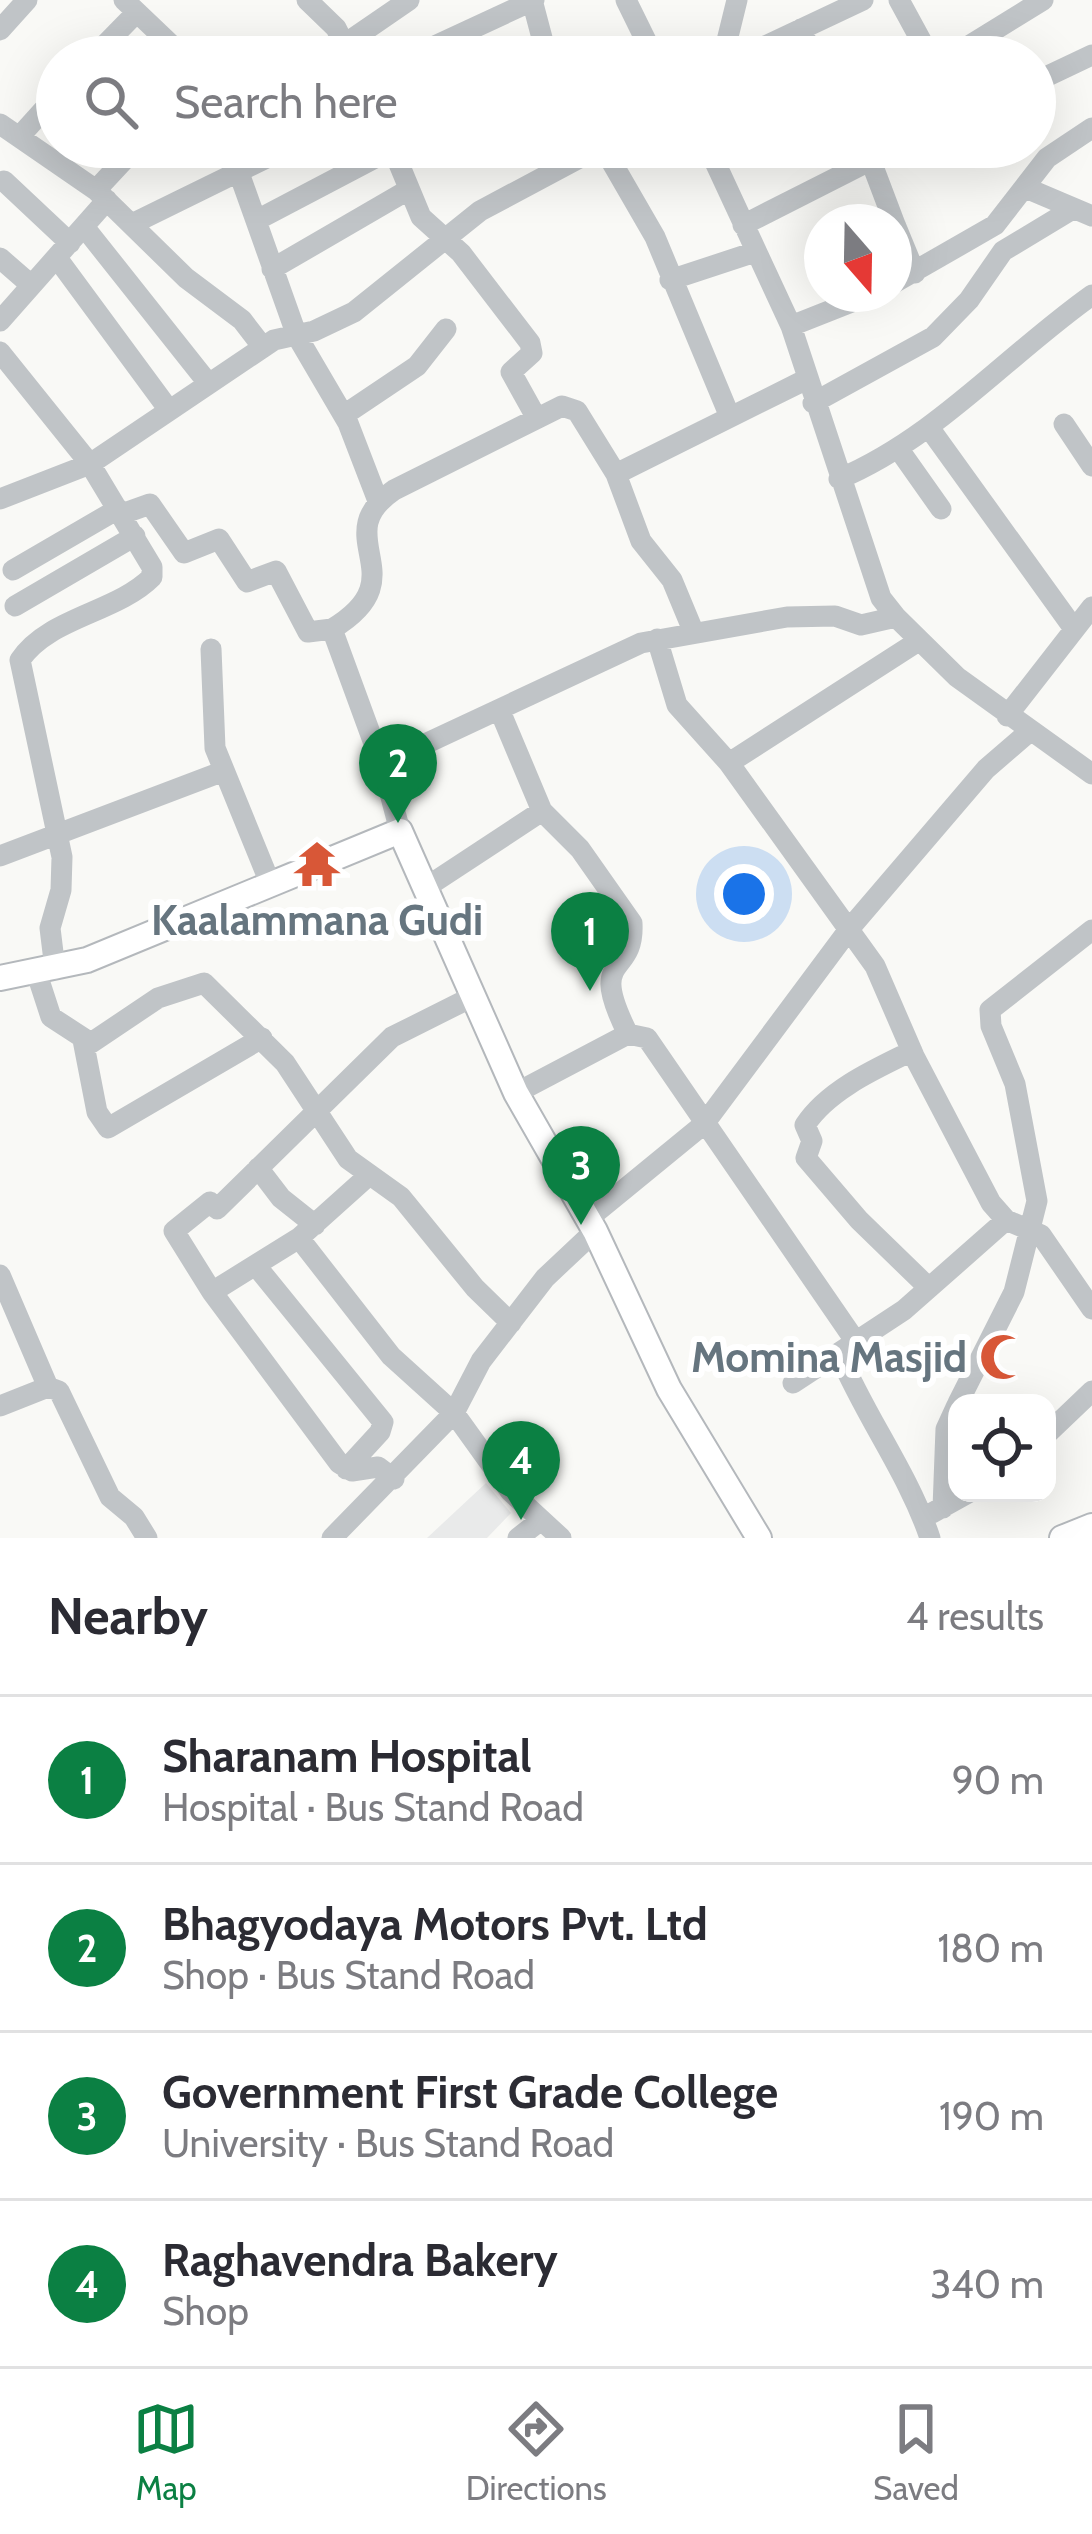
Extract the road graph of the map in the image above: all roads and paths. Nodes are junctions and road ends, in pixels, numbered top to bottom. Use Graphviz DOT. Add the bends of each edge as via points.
graph roads {
  1 [pos="27,0"];
  2 [pos="308,0"];
  3 [pos="409,0"];
  4 [pos="533,0"];
  5 [pos="626,0"];
  6 [pos="737,0"];
  7 [pos="863,0"];
  8 [pos="899,0"];
  9 [pos="1043,0"];
  10 [pos="130,6"];
  11 [pos="801,29"];
  12 [pos="0,30"];
  13 [pos="110,36"];
  14 [pos="162,36"];
  15 [pos="336,36"];
  16 [pos="365,36"];
  17 [pos="456,36"];
  18 [pos="541,36"];
  19 [pos="644,36"];
  20 [pos="728,36"];
  21 [pos="786,36"];
  22 [pos="804,36"];
  23 [pos="919,36"];
  24 [pos="985,36"];
  25 [pos="1092,55"];
  26 [pos="1056,72"];
  27 [pos="36,118"];
  28 [pos="0,124"];
  29 [pos="1092,128"];
  30 [pos="20,136"];
  31 [pos="36,148"];
  32 [pos="1056,153"];
  33 [pos="64,168"];
  34 [pos="121,168"];
  35 [pos="249,168"];
  36 [pos="355,168"];
  37 [pos="400,168"];
  38 [pos="557,168"];
  39 [pos="605,168"];
  40 [pos="717,168"];
  41 [pos="842,168"];
  42 [pos="874,168"];
  43 [pos="1041,168"];
  44 [pos="239,173"];
  45 [pos="4,181"];
  46 [pos="1026,188"];
  47 [pos="408,190"];
  48 [pos="102,195"];
  49 [pos="887,204"];
  50 [pos="1081,213"];
  51 [pos="257,220"];
  52 [pos="134,224"];
  53 [pos="743,225"];
  54 [pos="447,240"];
  55 [pos="71,243"];
  56 [pos="755,252"];
  57 [pos="0,258"];
  58 [pos="912,266"];
  59 [pos="272,269"];
  60 [pos="915,273"];
  61 [pos="912,274"];
  62 [pos="670,280"];
  63 [pos="31,285"];
  64 [pos="1092,295"];
  65 [pos="826,312"];
  66 [pos="0,321"];
  67 [pos="790,326"];
  68 [pos="446,329"];
  69 [pos="297,336"];
  70 [pos="262,346"];
  71 [pos="0,352"];
  72 [pos="805,380"];
  73 [pos="208,383"];
  74 [pos="813,403"];
  75 [pos="169,410"];
  76 [pos="344,415"];
  77 [pos="536,417"];
  78 [pos="730,417"];
  79 [pos="1064,424"];
  80 [pos="930,429"];
  81 [pos="900,451"];
  82 [pos="90,464"];
  83 [pos="1092,466"];
  84 [pos="616,475"];
  85 [pos="839,479"];
  86 [pos="0,500"];
  87 [pos="378,501"];
  88 [pos="941,509"];
  89 [pos="120,512"];
  90 [pos="135,536"];
  91 [pos="13,571"];
  92 [pos="15,606"];
  93 [pos="1092,607"];
  94 [pos="896,617"];
  95 [pos="1072,626"];
  96 [pos="332,629"];
  97 [pos="694,633"];
  98 [pos="658,640"];
  99 [pos="917,642"];
  100 [pos="211,649"];
  101 [pos="500,711"];
  102 [pos="1007,716"];
  103 [pos="1030,731"];
  104 [pos="729,763"];
  105 [pos="224,771"];
  106 [pos="384,771"];
  107 [pos="1092,774"];
  108 [pos="542,811"];
  109 [pos="400,831"];
  110 [pos="56,836"];
  111 [pos="0,856"];
  112 [pos="270,883"];
  113 [pos="425,888"];
  114 [pos="850,928"];
  115 [pos="1092,930"];
  116 [pos="45,970"];
  117 [pos="0,978"];
  118 [pos="472,997"];
  119 [pos="628,1034"];
  120 [pos="262,1038"];
  121 [pos="83,1040"];
  122 [pos="912,1051"];
  123 [pos="516,1093"];
  124 [pos="316,1112"];
  125 [pos="704,1124"];
  126 [pos="258,1168"];
  127 [pos="367,1177"];
  128 [pos="1006,1220"];
  129 [pos="592,1225"];
  130 [pos="1029,1226"];
  131 [pos="307,1232"];
  132 [pos="257,1267"];
  133 [pos="0,1275"];
  134 [pos="929,1288"];
  135 [pos="212,1292"];
  136 [pos="1092,1309"];
  137 [pos="512,1323"];
  138 [pos="848,1348"];
  139 [pos="793,1383"];
  140 [pos="48,1387"];
  141 [pos="1092,1391"];
  142 [pos="962,1394"];
  143 [pos="0,1406"];
  144 [pos="454,1413"];
  145 [pos="1056,1425"];
  146 [pos="948,1435"];
  147 [pos="346,1469"];
  148 [pos="394,1479"];
  149 [pos="956,1502"];
  150 [pos="541,1520"];
  151 [pos="932,1521"];
  152 [pos="1092,1526"];
  153 [pos="147,1538"];
  154 [pos="332,1538"];
  155 [pos="518,1538"];
  156 [pos="561,1538"];
  157 [pos="759,1538"];
  158 [pos="1061,1538"];
  1 -- 12 [label="street"];
  2 -- 15 [label="street"];
  3 -- 16 [label="street"];
  4 -- 17 [label="street"];
  4 -- 18 [label="street"];
  5 -- 19 [label="street"];
  6 -- 20 [label="street"];
  7 -- 11 [label="street"];
  8 -- 23 [label="street"];
  9 -- 24 [label="street"];
  10 -- 13 [label="street"];
  10 -- 14 [label="street"];
  11 -- 21 [label="street"];
  11 -- 22 [label="street"];
  25 -- 26 [label="street"];
  27 -- 30 [label="street"];
  28 -- 30 [label="street"];
  29 -- 32 [label="street"];
  30 -- 31 [label="street"];
  33 -- 48 [label="street"];
  34 -- 48 [label="street"];
  35 -- 44 [label="street"];
  36 -- 51 [label="street"];
  37 -- 47 [label="street"];
  38 -- 54 [label="street" via="480,211"];
  39 -- 62 [label="street" via="656,237"];
  40 -- 53 [label="street"];
  41 -- 53 [label="street"];
  42 -- 49 [label="street"];
  43 -- 46 [label="street"];
  44 -- 51 [label="street"];
  44 -- 52 [label="street"];
  45 -- 55 [label="street"];
  46 -- 50 [label="street"];
  46 -- 60 [label="street" via="985,232"];
  47 -- 54 [label="street" via="421,217"];
  47 -- 59 [label="street"];
  48 -- 52 [label="street"];
  48 -- 55 [label="street"];
  50 -- 74 [label="street" via="1003,251 933,337"];
  51 -- 59 [label="street"];
  52 -- 70 [label="street"];
  53 -- 56 [label="street"];
  54 -- 69 [label="street" via="354,312"];
  54 -- 77 [label="street" via="530,344 532,353 511,372"];
  55 -- 63 [label="street"];
  55 -- 73 [label="street"];
  55 -- 75 [label="street"];
  56 -- 62 [label="street"];
  56 -- 67 [label="street"];
  57 -- 63 [label="street"];
  58 -- 60 [label="street"];
  59 -- 69 [label="street"];
  60 -- 61 [label="street"];
  62 -- 78 [label="street"];
  63 -- 66 [label="street"];
  64 -- 80 [label="street" via="1029,339"];
  65 -- 67 [label="street"];
  67 -- 72 [label="street"];
  68 -- 76 [label="street" via="417,366"];
  69 -- 70 [label="street"];
  69 -- 76 [label="street"];
  70 -- 73 [label="street"];
  71 -- 82 [label="street"];
  72 -- 74 [label="street"];
  72 -- 78 [label="street"];
  73 -- 75 [label="street"];
  74 -- 85 [label="street"];
  75 -- 82 [label="street"];
  76 -- 87 [label="street"];
  77 -- 84 [label="street" via="562,406 577,411"];
  77 -- 87 [label="street"];
  78 -- 84 [label="street"];
  79 -- 83 [label="street"];
  80 -- 81 [label="street"];
  80 -- 95 [label="street"];
  81 -- 85 [label="street"];
  81 -- 88 [label="street"];
  82 -- 86 [label="street"];
  82 -- 89 [label="street"];
  84 -- 97 [label="street" via="641,541 672,580"];
  85 -- 94 [label="street" via="881,598"];
  87 -- 96 [label="street" via="365,521 374,582 362,611"];
  89 -- 90 [label="street"];
  89 -- 91 [label="street"];
  89 -- 96 [label="street" via="150,504 184,553 218,539 248,582 276,571 308,632"];
  90 -- 92 [label="street"];
  90 -- 110 [label="street" via="152,577 20,660"];
  93 -- 95 [label="street"];
  94 -- 97 [label="street" via="860,625 802,616"];
  94 -- 99 [label="street"];
  95 -- 102 [label="street"];
  96 -- 106 [label="street"];
  97 -- 98 [label="street"];
  98 -- 101 [label="street"];
  98 -- 104 [label="street" via="677,705"];
  99 -- 102 [label="street"];
  99 -- 104 [label="street"];
  100 -- 105 [label="street" via="215,748"];
  101 -- 106 [label="street" via="395,758"];
  101 -- 108 [label="street"];
  102 -- 103 [label="street"];
  103 -- 107 [label="street"];
  103 -- 114 [label="street" via="986,769"];
  104 -- 114 [label="street"];
  105 -- 110 [label="street"];
  105 -- 112 [label="street"];
  106 -- 109 [label="street"];
  108 -- 113 [label="street"];
  108 -- 119 [label="street" via="632,923 608,986"];
  109 -- 112 [label="main road"];
  109 -- 113 [label="main road"];
  110 -- 111 [label="street"];
  110 -- 116 [label="street" via="63,877"];
  112 -- 116 [label="main road"];
  113 -- 118 [label="main road"];
  114 -- 122 [label="street"];
  114 -- 125 [label="street"];
  115 -- 130 [label="street" via="990,1010 1028,1146 1037,1201"];
  116 -- 117 [label="main road"];
  116 -- 121 [label="street" via="51,1017"];
  118 -- 123 [label="main road"];
  118 -- 124 [label="street" via="392,1036"];
  119 -- 123 [label="street"];
  119 -- 125 [label="street" via="647,1038"];
  120 -- 121 [label="street" via="198,982 158,998 94,1042"];
  120 -- 121 [label="street" via="108,1128 97,1112"];
  120 -- 124 [label="street"];
  122 -- 128 [label="street"];
  122 -- 134 [label="street" via="815,1112 805,1125 812,1141 806,1158"];
  123 -- 129 [label="main road"];
  124 -- 126 [label="street"];
  124 -- 127 [label="street"];
  125 -- 129 [label="street"];
  125 -- 138 [label="street"];
  126 -- 131 [label="street"];
  126 -- 135 [label="street" via="174,1231"];
  127 -- 131 [label="street"];
  127 -- 137 [label="street" via="401,1197"];
  128 -- 130 [label="street"];
  128 -- 134 [label="street"];
  129 -- 137 [label="street"];
  129 -- 157 [label="main road" via="669,1389"];
  130 -- 136 [label="street"];
  130 -- 142 [label="street" via="1014,1292"];
  131 -- 132 [label="street"];
  131 -- 144 [label="street" via="391,1356"];
  132 -- 135 [label="street"];
  132 -- 147 [label="street" via="383,1422"];
  133 -- 140 [label="street"];
  134 -- 138 [label="street"];
  135 -- 147 [label="street"];
  137 -- 144 [label="street"];
  138 -- 139 [label="street"];
  138 -- 151 [label="street" via="872,1429"];
  140 -- 143 [label="street"];
  140 -- 153 [label="street" via="59,1391 110,1497"];
  141 -- 145 [label="street"];
  144 -- 148 [label="street"];
  144 -- 150 [label="street"];
  146 -- 151 [label="street"];
  147 -- 148 [label="street" via="373,1466"];
  148 -- 154 [label="street"];
  149 -- 151 [label="street"];
  150 -- 155 [label="street"];
  150 -- 156 [label="street"];
  152 -- 158 [label="main road"];
}
